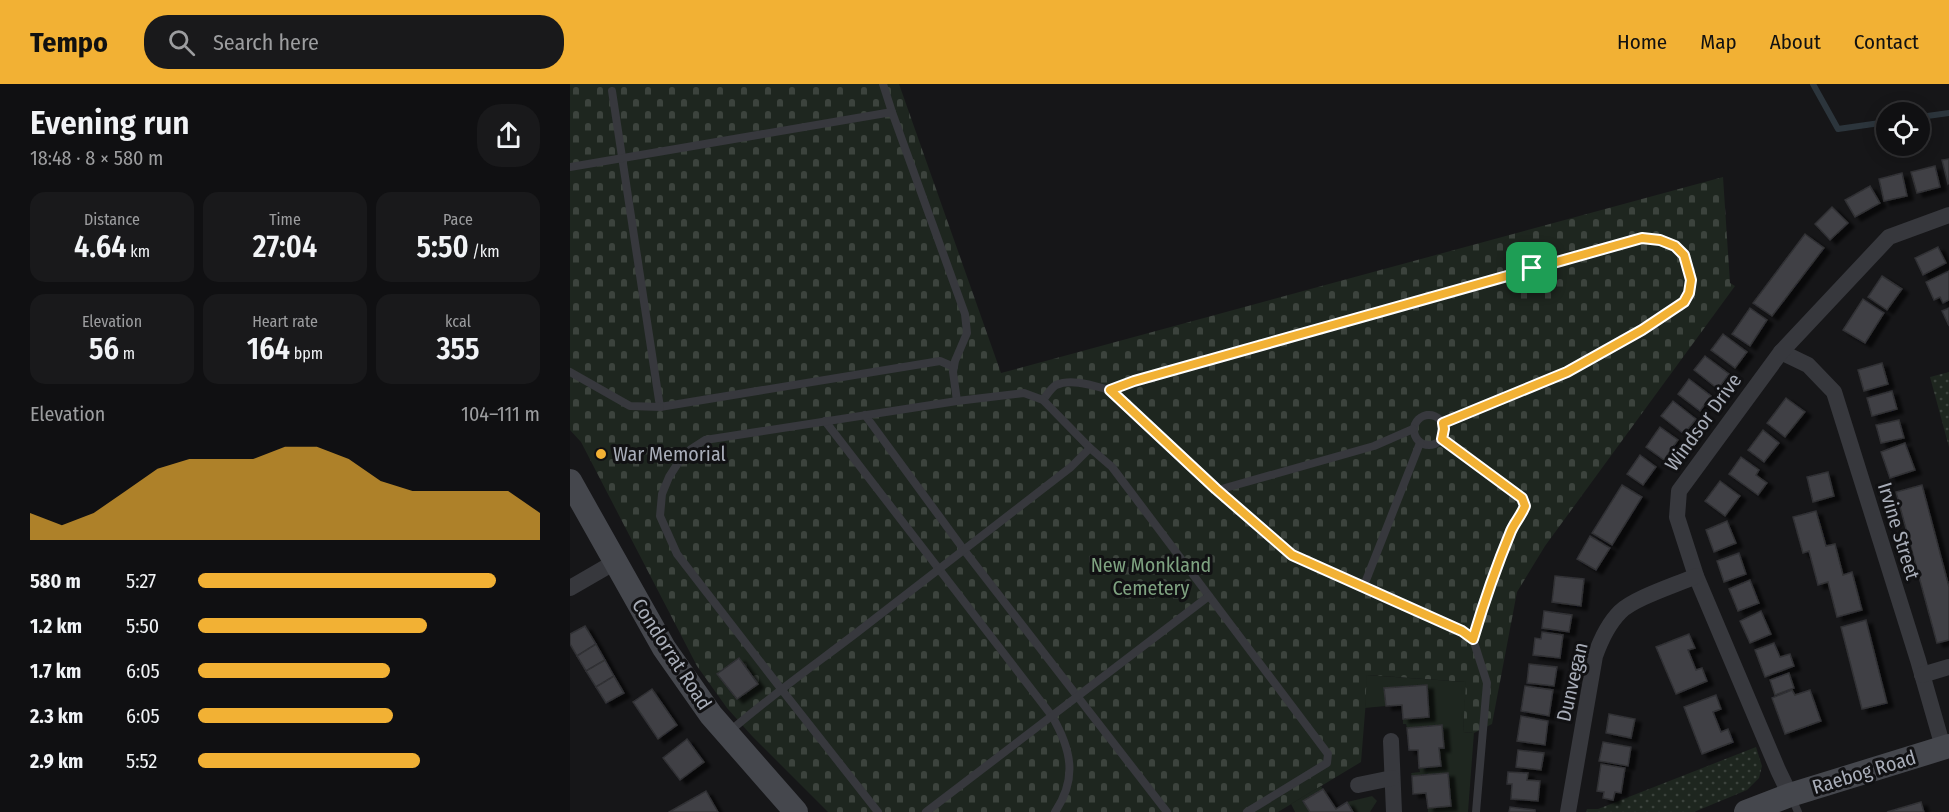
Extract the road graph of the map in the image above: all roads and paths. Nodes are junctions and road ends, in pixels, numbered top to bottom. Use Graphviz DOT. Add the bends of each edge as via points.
graph roads {
  1 [pos="883,84"];
  2 [pos="612,91"];
  3 [pos="892,112"];
  4 [pos="623,159"];
  5 [pos="570,167"];
  6 [pos="1949,215"];
  7 [pos="1781,352"];
  8 [pos="954,367"];
  9 [pos="570,372"];
  10 [pos="1110,390"];
  11 [pos="1043,400"];
  12 [pos="957,401"];
  13 [pos="660,407"];
  14 [pos="865,415"];
  15 [pos="825,421"];
  16 [pos="1443,423"];
  17 [pos="1413,429"];
  18 [pos="1442,439"];
  19 [pos="1420,443"];
  20 [pos="1090,448"];
  21 [pos="570,481"];
  22 [pos="1218,490"];
  23 [pos="964,550"];
  24 [pos="615,562"];
  25 [pos="938,570"];
  26 [pos="1696,576"];
  27 [pos="570,588"];
  28 [pos="1363,588"];
  29 [pos="1209,596"];
  30 [pos="1473,639"];
  31 [pos="1949,667"];
  32 [pos="1922,675"];
  33 [pos="782,690"];
  34 [pos="1077,696"];
  35 [pos="1052,716"];
  36 [pos="727,734"];
  37 [pos="1390,741"];
  38 [pos="1946,747"];
  39 [pos="1392,778"];
  40 [pos="1358,785"];
  41 [pos="1794,803"];
  42 [pos="796,812"];
  43 [pos="878,812"];
  44 [pos="926,812"];
  45 [pos="1055,812"];
  46 [pos="1167,812"];
  47 [pos="1247,812"];
  48 [pos="1394,812"];
  49 [pos="1476,812"];
  50 [pos="1568,812"];
  51 [pos="1746,812"];
  1 -- 3 [label="lane"];
  2 -- 4 [label="lane"];
  3 -- 4 [label="lane"];
  3 -- 8 [label="lane" via="965,314 967,333"];
  4 -- 5 [label="lane"];
  4 -- 13 [label="lane"];
  6 -- 7 [label="street, Windsor Drive" via="1889,237"];
  7 -- 26 [label="street, Windsor Drive" via="1679,491 1677,517"];
  7 -- 32 [label="street, Irvine Street" via="1808,365 1834,392"];
  8 -- 12 [label="lane"];
  8 -- 13 [label="lane" via="940,361"];
  9 -- 13 [label="lane" via="630,406"];
  10 -- 11 [label="lane" via="1071,383 1056,386"];
  10 -- 16 [label="lane" via="1642,238 1675,246 1684,255 1691,280 1684,302 1567,372"];
  10 -- 22 [label="lane"];
  11 -- 12 [label="lane" via="1023,393"];
  11 -- 20 [label="lane"];
  12 -- 14 [label="lane"];
  14 -- 15 [label="lane"];
  14 -- 23 [label="lane"];
  15 -- 25 [label="lane"];
  15 -- 33 [label="lane" via="705,440 678,463 662,494 660,516 677,554"];
  16 -- 17 [label="lane" via="1427,415 1418,419"];
  16 -- 18 [label="lane"];
  17 -- 19 [label="lane"];
  17 -- 22 [label="lane" via="1374,446"];
  18 -- 19 [label="lane" via="1430,446"];
  18 -- 30 [label="lane" via="1522,498 1525,506 1488,588"];
  19 -- 28 [label="lane"];
  20 -- 23 [label="lane"];
  20 -- 29 [label="lane" via="1112,467"];
  21 -- 24 [label="main road, Condorrat Road"];
  22 -- 28 [label="lane" via="1292,555"];
  23 -- 25 [label="lane"];
  23 -- 34 [label="lane"];
  24 -- 27 [label="street"];
  24 -- 36 [label="main road, Condorrat Road" via="664,648"];
  25 -- 33 [label="lane"];
  25 -- 35 [label="lane"];
  26 -- 41 [label="street, Windsor Drive"];
  26 -- 50 [label="street, Dunvegan" via="1629,605 1619,613 1598,646"];
  28 -- 30 [label="lane"];
  29 -- 34 [label="lane"];
  29 -- 47 [label="lane" via="1328,754 1327,763"];
  30 -- 49 [label="lane" via="1487,683"];
  31 -- 32 [label="street"];
  32 -- 38 [label="street, Irvine Street"];
  33 -- 36 [label="lane"];
  33 -- 43 [label="lane"];
  34 -- 35 [label="lane"];
  34 -- 46 [label="lane"];
  35 -- 44 [label="lane"];
  35 -- 45 [label="lane" via="1064,738 1070,762 1064,799"];
  36 -- 42 [label="main road, Condorrat Road"];
  37 -- 39 [label="street"];
  38 -- 41 [label="main road, Raebog Road"];
  39 -- 40 [label="street"];
  39 -- 48 [label="street"];
  41 -- 51 [label="main road, Raebog Road"];
}
